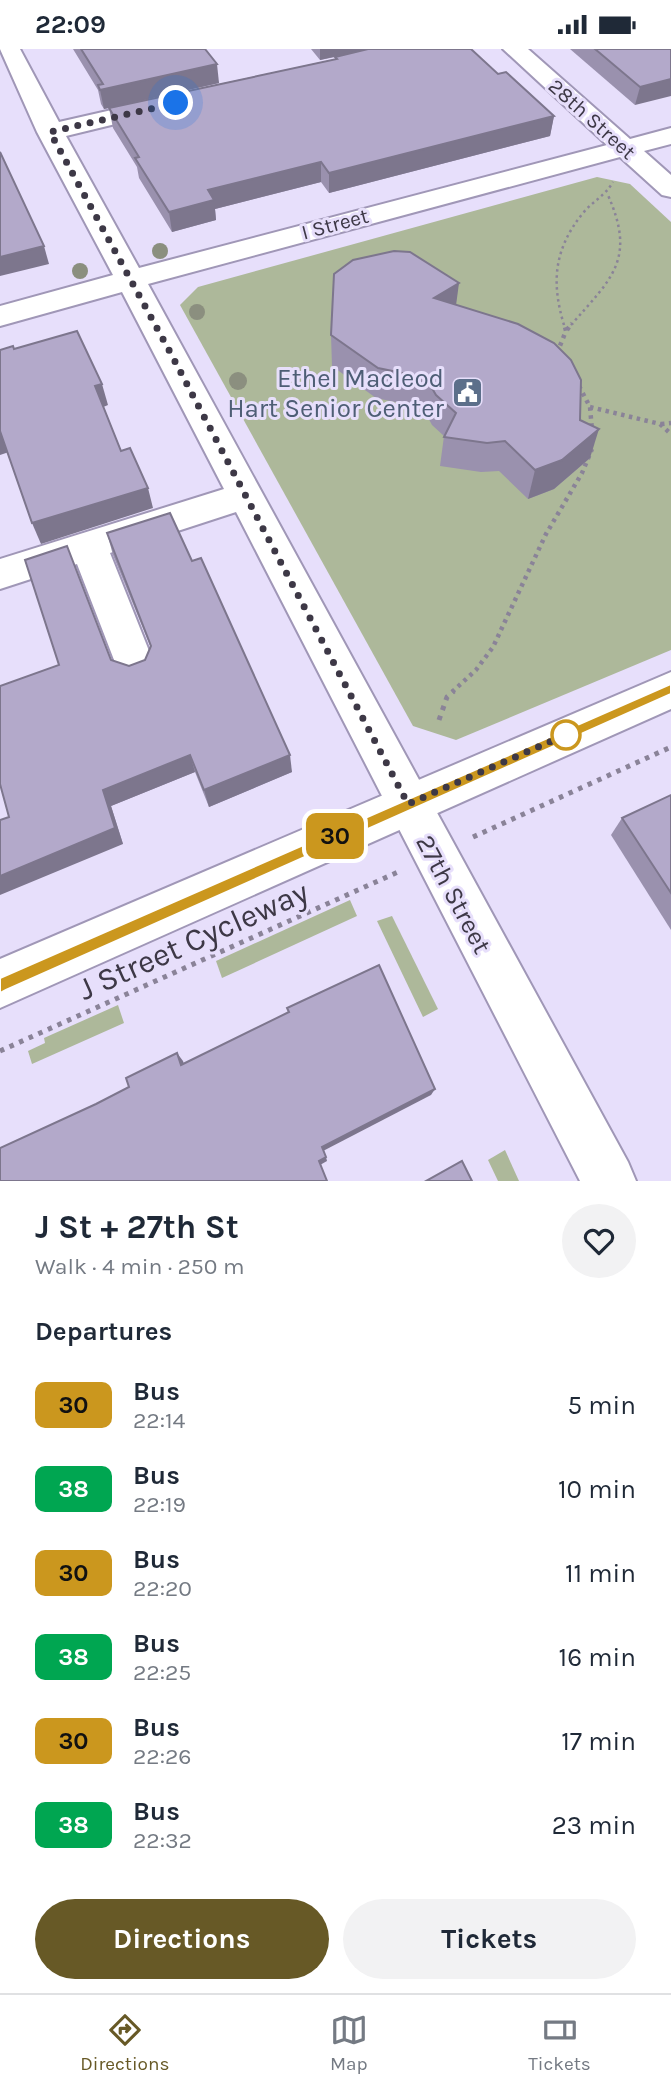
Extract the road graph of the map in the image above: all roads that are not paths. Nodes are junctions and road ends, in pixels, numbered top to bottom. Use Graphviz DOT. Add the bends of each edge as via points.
graph roads {
  1 [pos="9,49"];
  2 [pos="514,49"];
  3 [pos="179,102"];
  4 [pos="50,132"];
  5 [pos="671,137"];
  6 [pos="624,149"];
  7 [pos="671,189"];
  8 [pos="131,281"];
  9 [pos="0,316"];
  10 [pos="244,496"];
  11 [pos="88,545"];
  12 [pos="0,574"];
  13 [pos="135,666"];
  14 [pos="671,690"];
  15 [pos="408,804"];
  16 [pos="0,984"];
  17 [pos="609,1181"];
  1 -- 4 [label="street, 27th Street"];
  2 -- 6 [label="street, 28th Street"];
  3 -- 4 [label="street"];
  4 -- 8 [label="street, 27th Street"];
  5 -- 6 [label="street, I Street"];
  6 -- 7 [label="street, 28th Street"];
  6 -- 8 [label="street, I Street"];
  8 -- 9 [label="street, I Street"];
  8 -- 10 [label="street, 27th Street"];
  10 -- 11 [label="street"];
  10 -- 15 [label="street, 27th Street"];
  11 -- 12 [label="street"];
  11 -- 13 [label="street"];
  14 -- 15 [label="street"];
  15 -- 16 [label="street"];
  15 -- 17 [label="street, 27th Street"];
}
